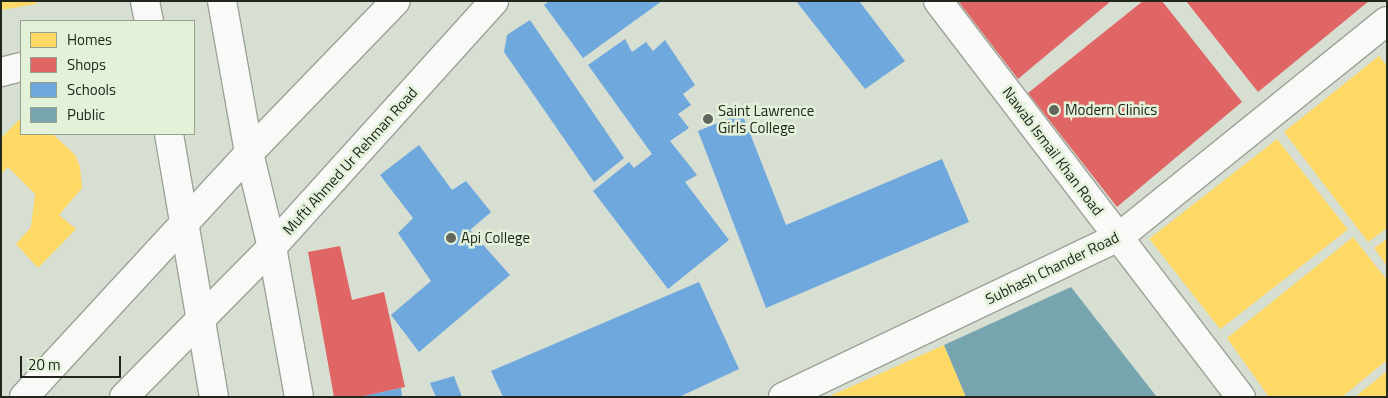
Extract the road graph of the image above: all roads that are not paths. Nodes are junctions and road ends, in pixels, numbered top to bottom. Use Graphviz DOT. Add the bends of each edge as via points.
graph roads {
  1 [pos="145,1"];
  2 [pos="222,1"];
  3 [pos="396,1"];
  4 [pos="494,1"];
  5 [pos="938,1"];
  6 [pos="149,20"];
  7 [pos="1387,21"];
  8 [pos="20,67"];
  9 [pos="1,72"];
  10 [pos="169,135"];
  11 [pos="249,152"];
  12 [pos="186,224"];
  13 [pos="1118,237"];
  14 [pos="272,247"];
  15 [pos="201,316"];
  16 [pos="24,397"];
  17 [pos="124,397"];
  18 [pos="214,397"];
  19 [pos="298,397"];
  20 [pos="783,397"];
  21 [pos="1241,397"];
  1 -- 6 [label="street"];
  2 -- 11 [label="street"];
  3 -- 11 [label="street"];
  4 -- 14 [label="street, Mufti Ahmed Ur Rehman Road"];
  5 -- 13 [label="street, Nawab Ismail Khan Road"];
  7 -- 13 [label="street, Subhash Chander Road"];
  8 -- 9 [label="street"];
  10 -- 12 [label="street"];
  11 -- 12 [label="street"];
  11 -- 14 [label="street"];
  12 -- 15 [label="street"];
  12 -- 16 [label="street"];
  13 -- 20 [label="street, Subhash Chander Road"];
  13 -- 21 [label="street, Nawab Ismail Khan Road"];
  14 -- 15 [label="street, Mufti Ahmed Ur Rehman Road"];
  14 -- 19 [label="street"];
  15 -- 17 [label="street, Mufti Ahmed Ur Rehman Road"];
  15 -- 18 [label="street"];
}
